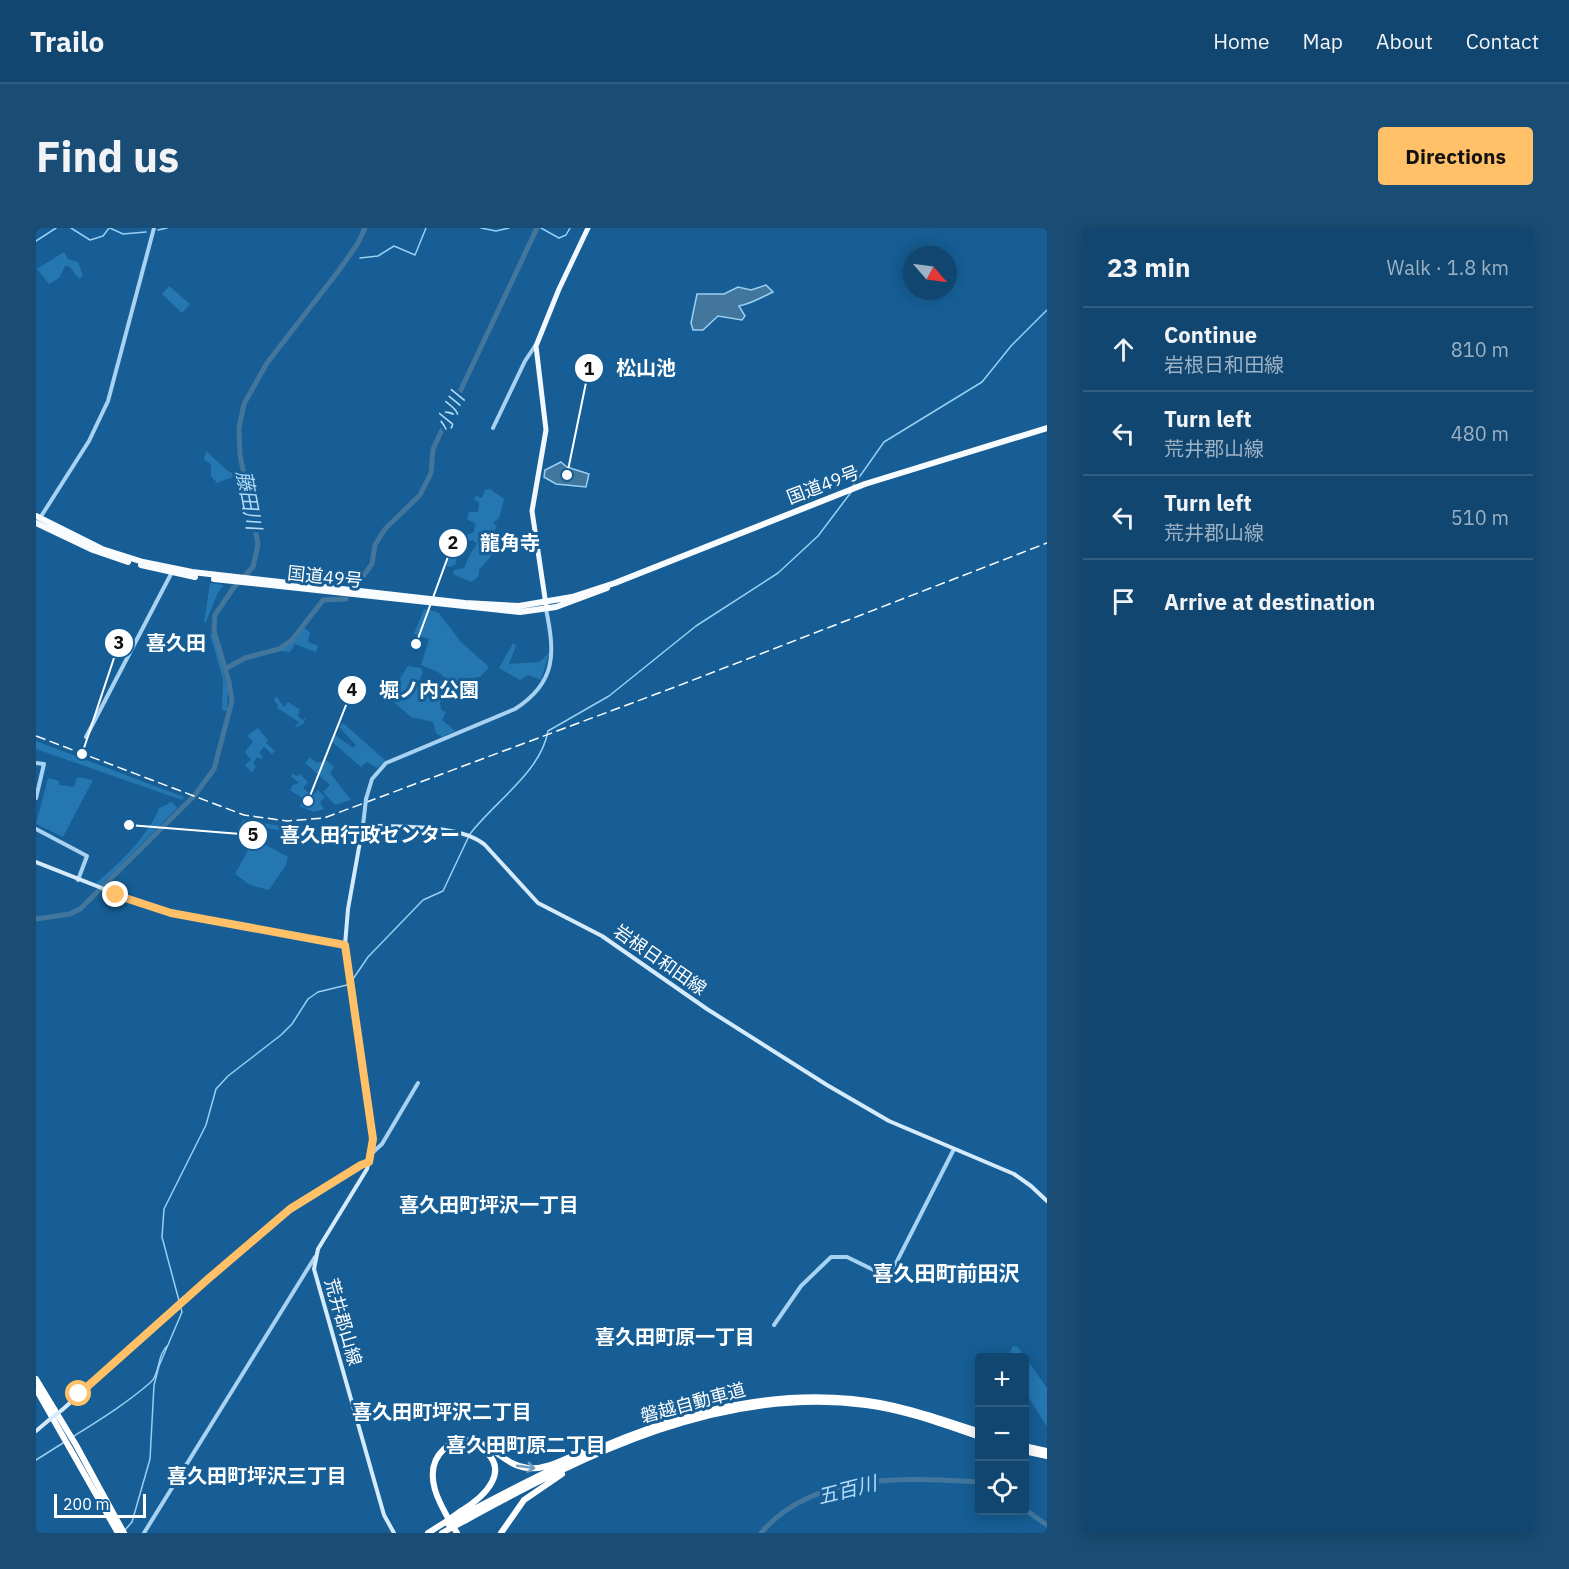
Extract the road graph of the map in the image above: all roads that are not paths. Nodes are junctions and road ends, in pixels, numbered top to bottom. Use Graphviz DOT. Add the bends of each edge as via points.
graph roads {
  1 [pos="154,228"];
  2 [pos="588,228"];
  3 [pos="536,346"];
  4 [pos="493,428"];
  5 [pos="1047,428"];
  6 [pos="37,520"];
  7 [pos="172,571"];
  8 [pos="546,606"];
  9 [pos="86,737"];
  10 [pos="36,763"];
  11 [pos="36,798"];
  12 [pos="363,825"];
  13 [pos="36,829"];
  14 [pos="36,862"];
  15 [pos="78,880"];
  16 [pos="345,945"];
  17 [pos="418,1083"];
  18 [pos="954,1149"];
  19 [pos="371,1154"];
  20 [pos="369,1162"];
  21 [pos="1047,1202"];
  22 [pos="315,1257"];
  23 [pos="774,1325"];
  24 [pos="36,1379"];
  25 [pos="36,1389"];
  26 [pos="975,1430"];
  27 [pos="36,1431"];
  28 [pos="637,1434"];
  29 [pos="975,1436"];
  30 [pos="1029,1447"];
  31 [pos="614,1448"];
  32 [pos="1047,1451"];
  33 [pos="1029,1452"];
  34 [pos="1047,1456"];
  35 [pos="463,1516"];
  36 [pos="449,1524"];
  37 [pos="118,1533"];
  38 [pos="124,1533"];
  39 [pos="144,1533"];
  40 [pos="394,1533"];
  41 [pos="428,1533"];
  42 [pos="434,1533"];
  43 [pos="442,1533"];
  44 [pos="459,1533"];
  45 [pos="501,1533"];
  1 -- 6 [label="street" via="108,401 89,441"];
  2 -- 3 [label="main road"];
  3 -- 4 [label="street"];
  3 -- 8 [label="main road" via="546,430 532,511"];
  5 -- 8 [label="highway, 国道49号" via="865,484 615,583"];
  6 -- 7 [label="highway, 国道49号" via="102,549"];
  7 -- 8 [label="highway, 国道49号" via="486,605"];
  7 -- 9 [label="street"];
  8 -- 12 [label="street, bridge" via="553,640 551,661 536,692 515,708 386,763 372,779"];
  10 -- 11 [label="street" via="44,764"];
  12 -- 16 [label="main road"];
  12 -- 18 [label="main road, 岩根日和田線" via="456,831 477,838 538,903 602,936 707,1009 866,1108"];
  13 -- 15 [label="street" via="87,856"];
  14 -- 15 [label="main road"];
  15 -- 16 [label="main road" via="171,913"];
  16 -- 19 [label="main road, 荒井郡山線" via="373,1129"];
  17 -- 19 [label="street" via="382,1144"];
  18 -- 21 [label="main road, 岩根日和田線" via="1020,1178"];
  18 -- 23 [label="street" via="891,1273 884,1275 847,1257 831,1257 801,1286"];
  19 -- 20 [label="main road, 荒井郡山線"];
  20 -- 22 [label="main road, 荒井郡山線"];
  20 -- 27 [label="main road, bridge" via="290,1209"];
  22 -- 39 [label="street"];
  22 -- 40 [label="main road, 荒井郡山線" via="315,1273 382,1508"];
  24 -- 38 [label="highway"];
  25 -- 37 [label="highway"];
  26 -- 28 [label="highway, 磐越自動車道" via="891,1405 811,1397 743,1403"];
  28 -- 35 [label="highway, 磐越自動車道" via="541,1475"];
  44 -- 28 [label="highway, one-way" via="437,1498 433,1481 436,1459 449,1444 473,1441 515,1465 535,1468"];
  29 -- 31 [label="highway, 磐越自動車道" via="890,1410 810,1401 714,1414"];
  30 -- 32 [label="highway"];
  31 -- 35 [label="highway, 磐越自動車道"];
  31 -- 45 [label="highway" via="533,1492 511,1515"];
  33 -- 34 [label="highway"];
  35 -- 36 [label="highway, bridge"];
  35 -- 44 [label="highway" via="486,1492 494,1475 488,1454 467,1443 444,1453 437,1474 441,1496"];
  36 -- 41 [label="highway"];
  36 -- 42 [label="highway"];
  36 -- 43 [label="highway"];
}
